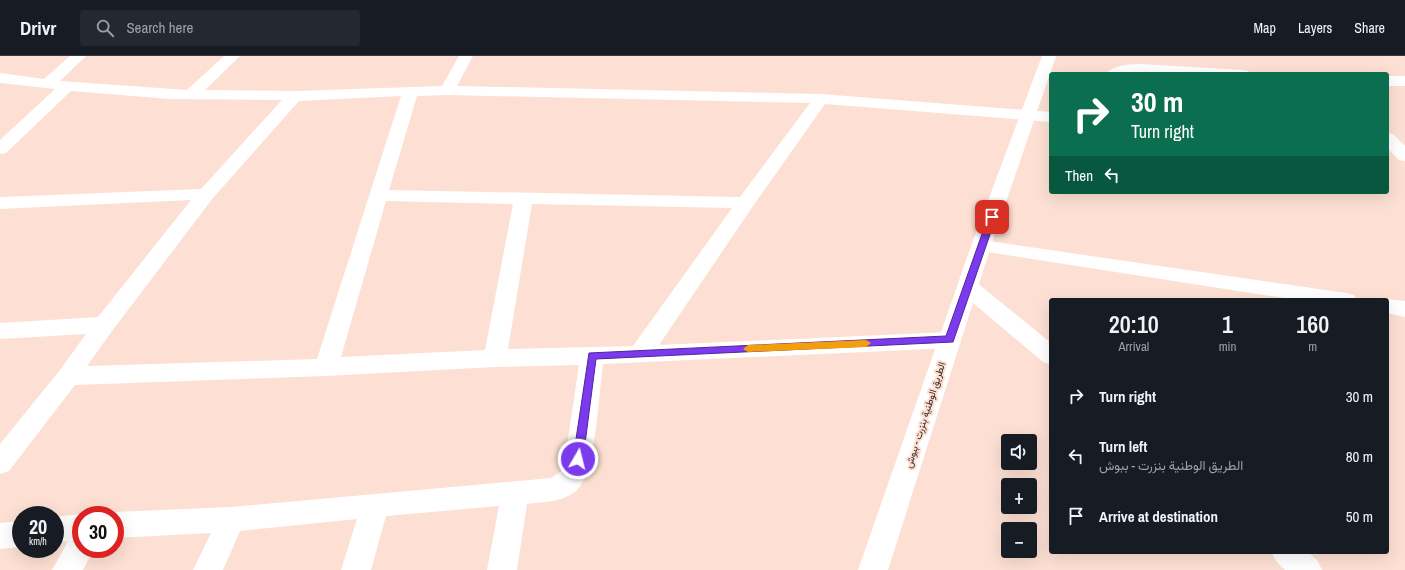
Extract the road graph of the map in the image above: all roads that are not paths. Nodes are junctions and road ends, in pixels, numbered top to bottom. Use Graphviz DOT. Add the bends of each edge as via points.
graph roads {
  1 [pos="79,56"];
  2 [pos="233,56"];
  3 [pos="466,56"];
  4 [pos="1049,56"];
  5 [pos="1119,72"];
  6 [pos="1209,72"];
  7 [pos="0,78"];
  8 [pos="1389,81"];
  9 [pos="1405,81"];
  10 [pos="49,82"];
  11 [pos="67,86"];
  12 [pos="447,90"];
  13 [pos="412,91"];
  14 [pos="191,94"];
  15 [pos="295,96"];
  16 [pos="821,99"];
  17 [pos="1028,114"];
  18 [pos="1049,117"];
  19 [pos="0,149"];
  20 [pos="206,194"];
  21 [pos="378,195"];
  22 [pos="523,198"];
  23 [pos="0,203"];
  24 [pos="745,203"];
  25 [pos="981,246"];
  26 [pos="968,287"];
  27 [pos="1332,298"];
  28 [pos="1389,306"];
  29 [pos="1405,309"];
  30 [pos="104,325"];
  31 [pos="0,331"];
  32 [pos="950,340"];
  33 [pos="640,354"];
  34 [pos="1049,354"];
  35 [pos="592,356"];
  36 [pos="495,358"];
  37 [pos="326,367"];
  38 [pos="68,376"];
  39 [pos="0,463"];
  40 [pos="515,493"];
  41 [pos="375,505"];
  42 [pos="231,519"];
  43 [pos="124,525"];
  44 [pos="12,535"];
  45 [pos="0,536"];
  46 [pos="1288,554"];
  47 [pos="74,558"];
  48 [pos="67,570"];
  49 [pos="208,570"];
  50 [pos="356,570"];
  51 [pos="502,570"];
  52 [pos="873,570"];
  53 [pos="1307,570"];
  1 -- 10 [label="street"];
  2 -- 14 [label="street"];
  3 -- 12 [label="street"];
  4 -- 17 [label="street, الطريق الوطنية بنزرت - ببوش"];
  5 -- 6 [label="street" via="1141,68"];
  7 -- 10 [label="street"];
  8 -- 9 [label="street"];
  10 -- 11 [label="street"];
  11 -- 14 [label="street"];
  11 -- 19 [label="street"];
  12 -- 13 [label="street"];
  12 -- 16 [label="street"];
  13 -- 15 [label="street"];
  13 -- 21 [label="street"];
  14 -- 15 [label="street"];
  15 -- 20 [label="street"];
  16 -- 17 [label="street"];
  16 -- 24 [label="street"];
  17 -- 18 [label="street"];
  17 -- 25 [label="street, الطريق الوطنية بنزرت - ببوش"];
  20 -- 23 [label="street"];
  20 -- 30 [label="street"];
  21 -- 22 [label="street"];
  21 -- 37 [label="street"];
  22 -- 24 [label="street"];
  22 -- 36 [label="street"];
  24 -- 33 [label="street"];
  25 -- 26 [label="street, الطريق الوطنية بنزرت - ببوش"];
  25 -- 27 [label="street"];
  26 -- 32 [label="street, الطريق الوطنية بنزرت - ببوش"];
  26 -- 34 [label="street"];
  28 -- 29 [label="street"];
  30 -- 31 [label="street"];
  30 -- 38 [label="street"];
  32 -- 33 [label="street"];
  32 -- 52 [label="street, الطريق الوطنية بنزرت - ببوش"];
  33 -- 35 [label="street"];
  35 -- 36 [label="street"];
  35 -- 40 [label="street" via="578,459 573,475 566,485 552,490"];
  36 -- 37 [label="street"];
  37 -- 38 [label="street"];
  38 -- 39 [label="street"];
  40 -- 41 [label="street"];
  40 -- 51 [label="street"];
  41 -- 42 [label="street"];
  41 -- 50 [label="street"];
  42 -- 43 [label="street"];
  42 -- 49 [label="street"];
  44 -- 45 [label="street"];
  46 -- 53 [label="street"];
  47 -- 48 [label="street"];
}
